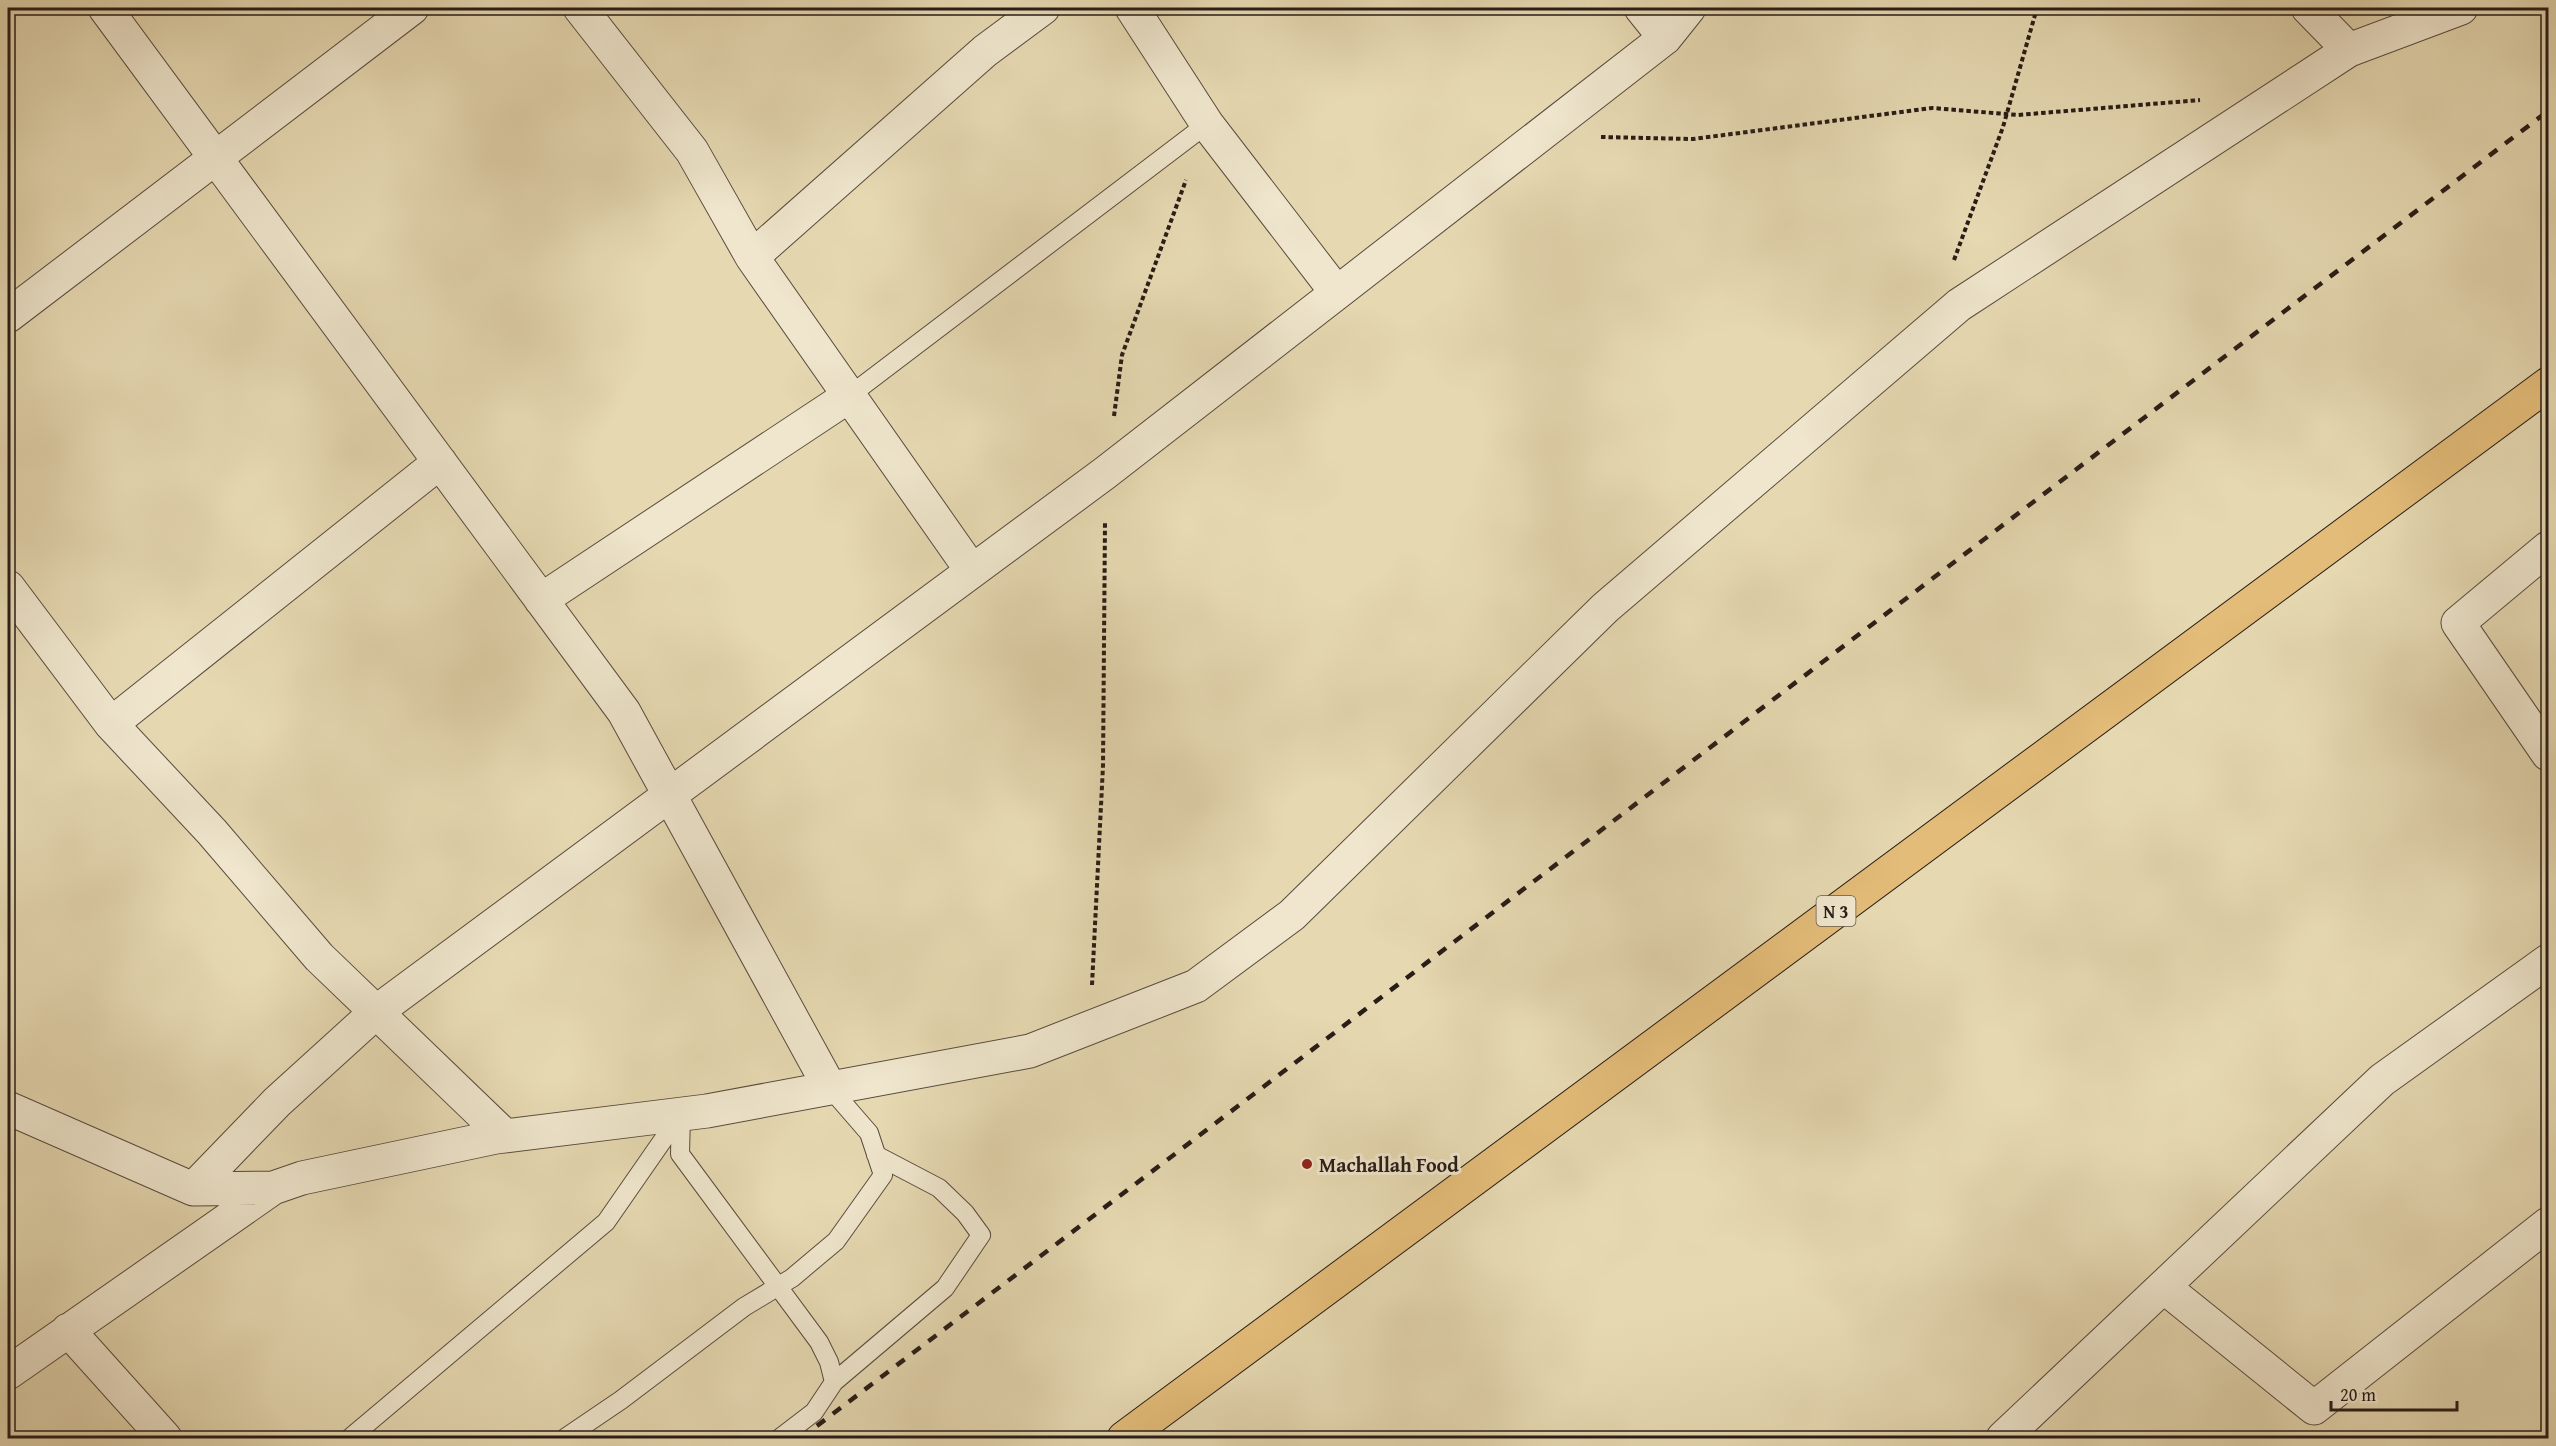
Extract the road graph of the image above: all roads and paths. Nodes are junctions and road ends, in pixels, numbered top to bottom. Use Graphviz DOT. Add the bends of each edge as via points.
graph roads {
  1 [pos="105,8"];
  2 [pos="412,8"];
  3 [pos="580,8"];
  4 [pos="1043,8"];
  5 [pos="1132,8"];
  6 [pos="1641,8"];
  7 [pos="1689,8"];
  8 [pos="2037,8"];
  9 [pos="2308,8"];
  10 [pos="2461,8"];
  11 [pos="1665,38"];
  12 [pos="2349,50"];
  13 [pos="2206,99"];
  14 [pos="2007,114"];
  15 [pos="1207,124"];
  16 [pos="1599,137"];
  17 [pos="215,158"];
  18 [pos="1186,179"];
  19 [pos="752,257"];
  20 [pos="1952,267"];
  21 [pos="1337,293"];
  22 [pos="8,316"];
  23 [pos="2548,384"];
  24 [pos="849,396"];
  25 [pos="440,462"];
  26 [pos="1105,473"];
  27 [pos="2548,548"];
  28 [pos="972,572"];
  29 [pos="8,587"];
  30 [pos="542,600"];
  31 [pos="111,724"];
  32 [pos="2548,754"];
  33 [pos="670,796"];
  34 [pos="2548,961"];
  35 [pos="376,1012"];
  36 [pos="1089,1028"];
  37 [pos="830,1088"];
  38 [pos="8,1108"];
  39 [pos="681,1114"];
  40 [pos="505,1136"];
  41 [pos="876,1155"];
  42 [pos="273,1188"];
  43 [pos="193,1189"];
  44 [pos="2548,1224"];
  45 [pos="778,1287"];
  46 [pos="2164,1287"];
  47 [pos="68,1330"];
  48 [pos="8,1373"];
  49 [pos="834,1382"];
  50 [pos="361,1435"];
  51 [pos="165,1438"];
  52 [pos="565,1438"];
  53 [pos="780,1438"];
  54 [pos="1124,1438"];
  55 [pos="2003,1438"];
  1 -- 17 [label="street"];
  2 -- 17 [label="street"];
  3 -- 19 [label="street" via="692,151"];
  4 -- 19 [label="street" via="985,51"];
  5 -- 15 [label="street"];
  6 -- 11 [label="street"];
  7 -- 11 [label="street"];
  8 -- 14 [label="path"];
  9 -- 12 [label="street"];
  10 -- 12 [label="street"];
  11 -- 21 [label="street"];
  12 -- 36 [label="street" via="1959,305 1605,608 1292,915 1196,986"];
  13 -- 14 [label="path"];
  14 -- 16 [label="path" via="1932,108 1693,139"];
  14 -- 20 [label="path"];
  15 -- 21 [label="street"];
  15 -- 24 [label="lane"];
  17 -- 22 [label="street"];
  17 -- 25 [label="street"];
  18 -- 26 [label="path" via="1122,355"];
  19 -- 24 [label="street"];
  21 -- 26 [label="street"];
  23 -- 54 [label="main road, N 3"];
  24 -- 28 [label="street"];
  24 -- 30 [label="street"];
  25 -- 30 [label="street"];
  25 -- 31 [label="street"];
  26 -- 28 [label="street"];
  26 -- 36 [label="path" via="1102,766"];
  27 -- 32 [label="street" via="2458,623"];
  28 -- 33 [label="street"];
  29 -- 31 [label="street"];
  30 -- 33 [label="street" via="624,712"];
  31 -- 35 [label="street" via="212,832 319,957"];
  33 -- 35 [label="street"];
  33 -- 37 [label="street"];
  34 -- 46 [label="street" via="2382,1080"];
  35 -- 40 [label="street"];
  35 -- 43 [label="street" via="277,1102"];
  36 -- 37 [label="street" via="1030,1051"];
  37 -- 39 [label="street"];
  37 -- 41 [label="lane" via="869,1133"];
  38 -- 43 [label="street"];
  39 -- 40 [label="street"];
  39 -- 45 [label="lane" via="680,1154"];
  39 -- 50 [label="lane" via="606,1222"];
  40 -- 42 [label="street" via="302,1178"];
  41 -- 45 [label="lane" via="883,1175 836,1241"];
  41 -- 49 [label="lane" via="939,1188 981,1235 945,1288"];
  42 -- 43 [label="street"];
  42 -- 47 [label="street"];
  44 -- 46 [label="street" via="2314,1408"];
  45 -- 49 [label="lane" via="819,1342"];
  45 -- 52 [label="lane" via="744,1307"];
  46 -- 55 [label="street"];
  47 -- 48 [label="street"];
  47 -- 51 [label="street"];
  49 -- 53 [label="lane" via="814,1412"];
}
